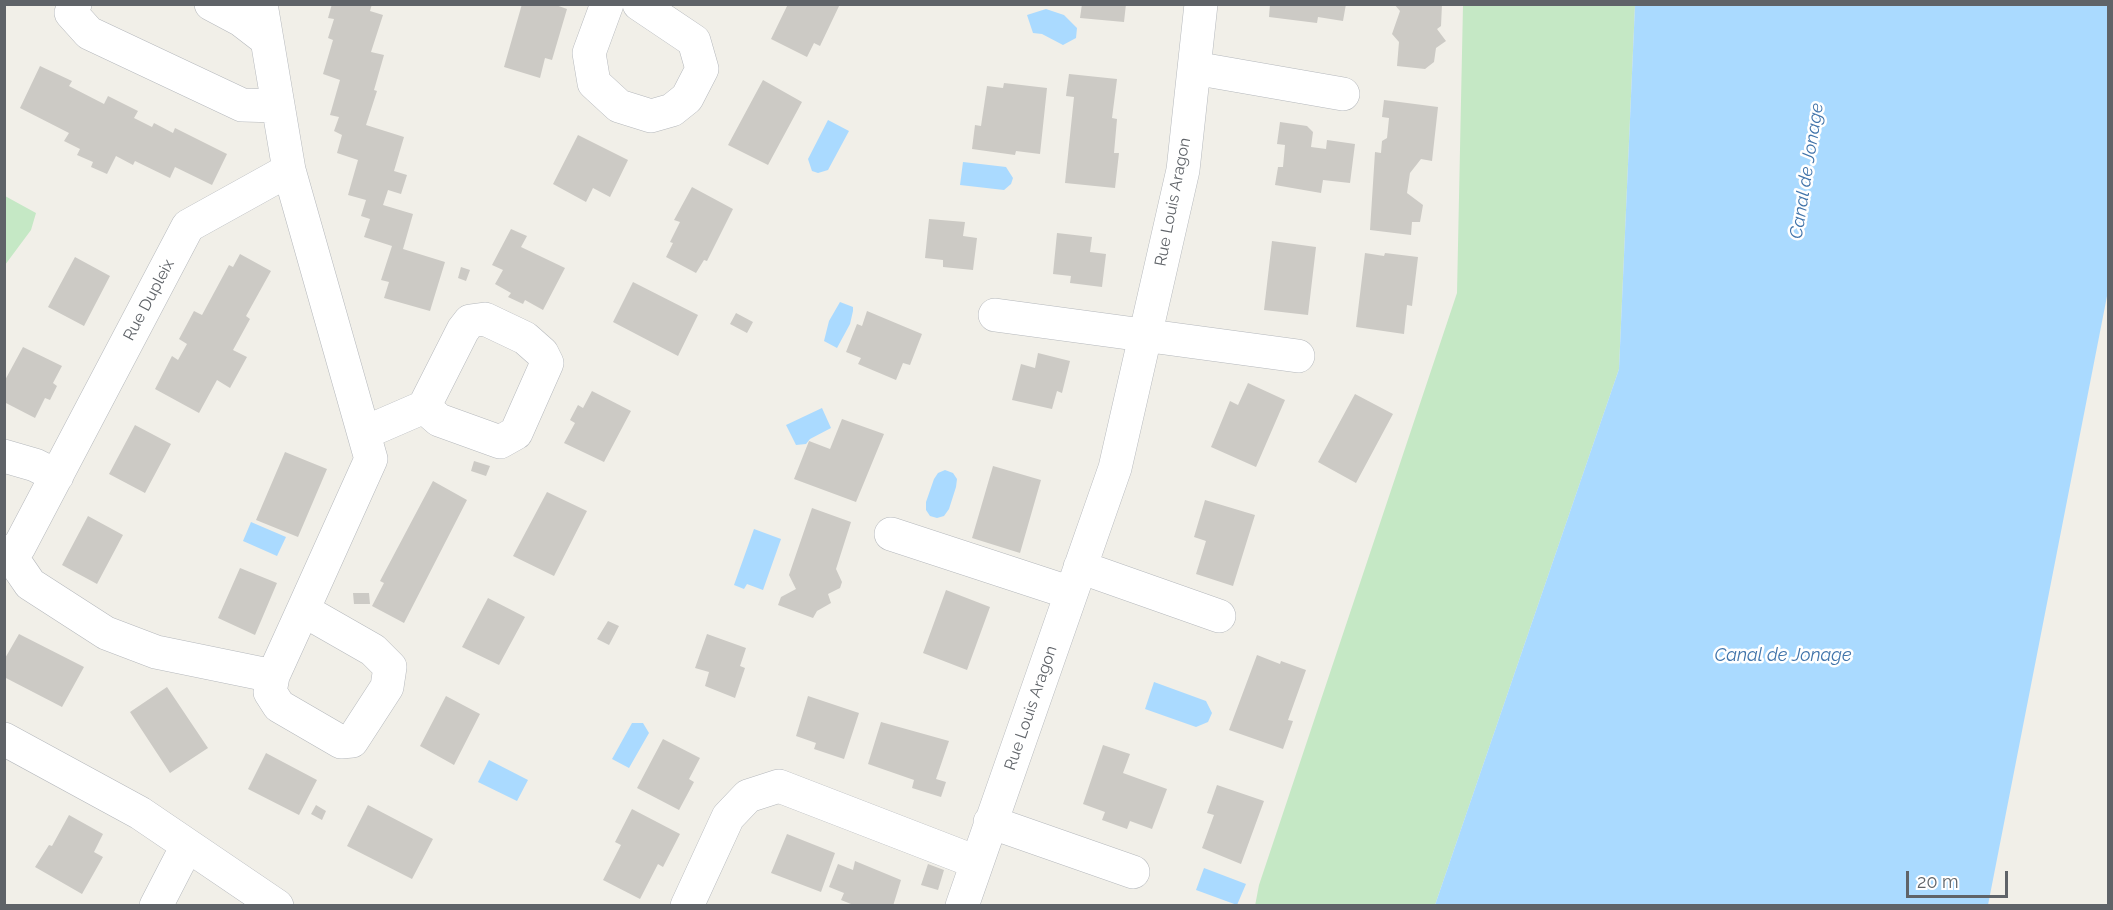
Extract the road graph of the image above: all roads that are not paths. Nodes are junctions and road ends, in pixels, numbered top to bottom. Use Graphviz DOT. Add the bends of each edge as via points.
graph roads {
  1 [pos="75,4"];
  2 [pos="211,4"];
  3 [pos="261,4"];
  4 [pos="606,4"];
  5 [pos="639,4"];
  6 [pos="1201,4"];
  7 [pos="267,40"];
  8 [pos="1194,68"];
  9 [pos="1343,94"];
  10 [pos="278,106"];
  11 [pos="289,170"];
  12 [pos="995,315"];
  13 [pos="1145,335"];
  14 [pos="1298,356"];
  15 [pos="424,407"];
  16 [pos="364,433"];
  17 [pos="4,456"];
  18 [pos="57,476"];
  19 [pos="891,534"];
  20 [pos="6,553"];
  21 [pos="1075,580"];
  22 [pos="303,610"];
  23 [pos="1219,616"];
  24 [pos="273,676"];
  25 [pos="4,739"];
  26 [pos="990,822"];
  27 [pos="188,846"];
  28 [pos="976,862"];
  29 [pos="1133,872"];
  30 [pos="156,906"];
  31 [pos="277,906"];
  32 [pos="687,906"];
  33 [pos="962,906"];
  1 -- 10 [label="street" via="71,13 88,33 242,105"];
  2 -- 7 [label="street"];
  3 -- 7 [label="street"];
  4 -- 5 [label="street" via="588,53 594,83 619,106 651,116 672,110 687,98 702,69 694,41"];
  6 -- 8 [label="street, Rue Louis Aragon"];
  7 -- 10 [label="street"];
  8 -- 9 [label="street"];
  8 -- 13 [label="street, Rue Louis Aragon" via="1183,170"];
  10 -- 11 [label="street"];
  11 -- 16 [label="street"];
  11 -- 18 [label="street, Rue Dupleix" via="188,226"];
  12 -- 13 [label="street"];
  13 -- 14 [label="street"];
  13 -- 21 [label="street, Rue Louis Aragon" via="1115,468"];
  15 -- 16 [label="street"];
  16 -- 22 [label="street" via="371,459"];
  17 -- 18 [label="street"];
  18 -- 20 [label="street, Rue Dupleix" via="19,547"];
  19 -- 21 [label="street"];
  20 -- 24 [label="street" via="30,584 106,633 156,652"];
  21 -- 23 [label="street"];
  21 -- 26 [label="street, Rue Louis Aragon"];
  22 -- 24 [label="street"];
  22 -- 24 [label="street" via="373,650 390,667 387,687 352,741 341,742 279,706 270,692"];
  25 -- 27 [label="street" via="140,813"];
  26 -- 28 [label="street, Rue Louis Aragon"];
  26 -- 29 [label="street"];
  27 -- 30 [label="street"];
  27 -- 31 [label="street"];
  28 -- 32 [label="street" via="779,786 748,796 728,817"];
  28 -- 33 [label="street, Rue Louis Aragon"];
}
